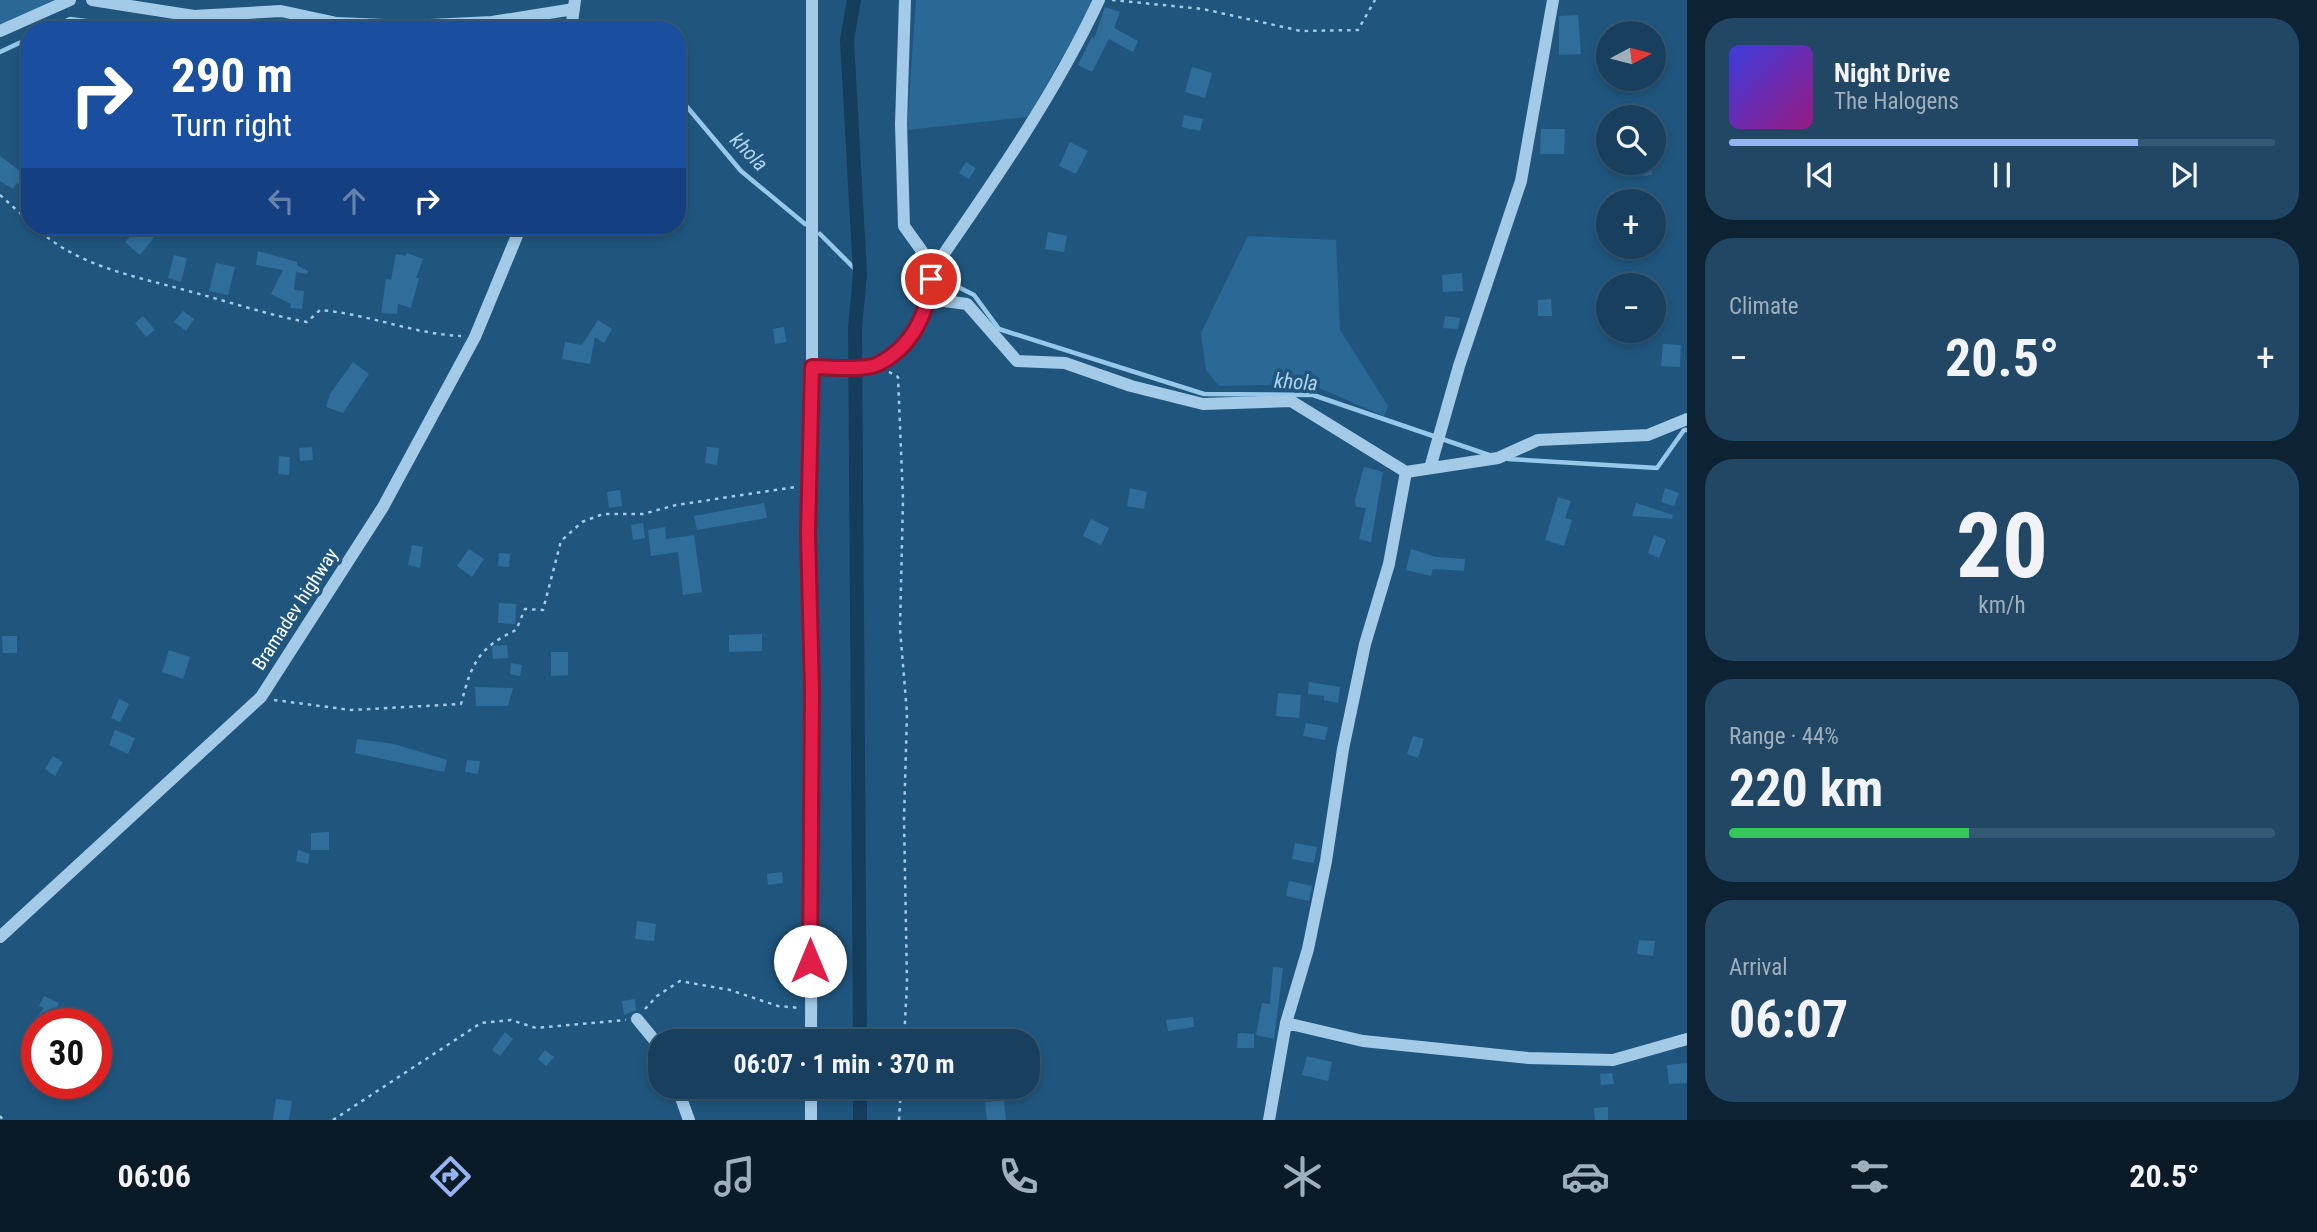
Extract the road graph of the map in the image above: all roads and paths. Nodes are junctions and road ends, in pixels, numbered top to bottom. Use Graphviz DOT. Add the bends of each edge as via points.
graph roads {
  1 [pos="71,0"];
  2 [pos="92,0"];
  3 [pos="812,0"];
  4 [pos="905,0"];
  5 [pos="1099,0"];
  6 [pos="1112,0"];
  7 [pos="1375,0"];
  8 [pos="1553,0"];
  9 [pos="574,4"];
  10 [pos="23,21"];
  11 [pos="328,21"];
  12 [pos="497,21"];
  13 [pos="21,22"];
  14 [pos="0,31"];
  15 [pos="0,195"];
  16 [pos="21,214"];
  17 [pos="43,235"];
  18 [pos="517,235"];
  19 [pos="931,279"];
  20 [pos="929,299"];
  21 [pos="475,337"];
  22 [pos="877,365"];
  23 [pos="812,367"];
  24 [pos="1687,419"];
  25 [pos="1430,468"];
  26 [pos="1406,472"];
  27 [pos="809,484"];
  28 [pos="261,697"];
  29 [pos="0,937"];
  30 [pos="810,1009"];
  31 [pos="636,1019"];
  32 [pos="1286,1023"];
  33 [pos="811,1029"];
  34 [pos="905,1029"];
  35 [pos="648,1032"];
  36 [pos="1687,1039"];
  37 [pos="681,1099"];
  38 [pos="811,1099"];
  39 [pos="900,1099"];
  40 [pos="333,1120"];
  41 [pos="689,1120"];
  42 [pos="811,1120"];
  43 [pos="899,1120"];
  44 [pos="1269,1120"];
  1 -- 10 [label="street"];
  2 -- 11 [label="street" via="194,16 281,10"];
  3 -- 23 [label="street"];
  4 -- 5 [label="street" via="904,226 934,268 1018,140"];
  6 -- 7 [label="path" via="1203,9 1301,30 1358,30"];
  8 -- 25 [label="street" via="1521,181"];
  9 -- 12 [label="street"];
  13 -- 14 [label="street"];
  15 -- 16 [label="path"];
  17 -- 21 [label="path" via="96,266 275,316 307,322 320,310 345,312 441,335"];
  18 -- 21 [label="street, Bramadev highway"];
  19 -- 20 [label="street"];
  20 -- 22 [label="street" via="911,339"];
  20 -- 26 [label="street" via="967,304 1017,361 1065,363 1203,404 1290,401"];
  21 -- 28 [label="street, Bramadev highway" via="383,507"];
  22 -- 23 [label="street"];
  22 -- 34 [label="path" via="898,377 900,629 906,713"];
  23 -- 27 [label="street"];
  24 -- 25 [label="street" via="1648,435 1538,440 1498,458"];
  25 -- 26 [label="street"];
  26 -- 32 [label="street" via="1389,564 1365,644 1346,736 1308,949"];
  27 -- 28 [label="path" via="643,514 603,514 582,522 561,541 543,610 525,609 516,630 491,642 472,665 461,704 351,710"];
  27 -- 30 [label="street"];
  28 -- 29 [label="street, Bramadev highway"];
  30 -- 31 [label="path" via="778,1006 730,990 680,981 657,996"];
  30 -- 33 [label="street"];
  31 -- 35 [label="street"];
  31 -- 40 [label="path" via="536,1028 511,1020 481,1023"];
  32 -- 36 [label="street" via="1363,1041 1528,1058 1613,1060"];
  32 -- 44 [label="street"];
  37 -- 41 [label="street"];
  38 -- 42 [label="street"];
  39 -- 43 [label="path"];
}
